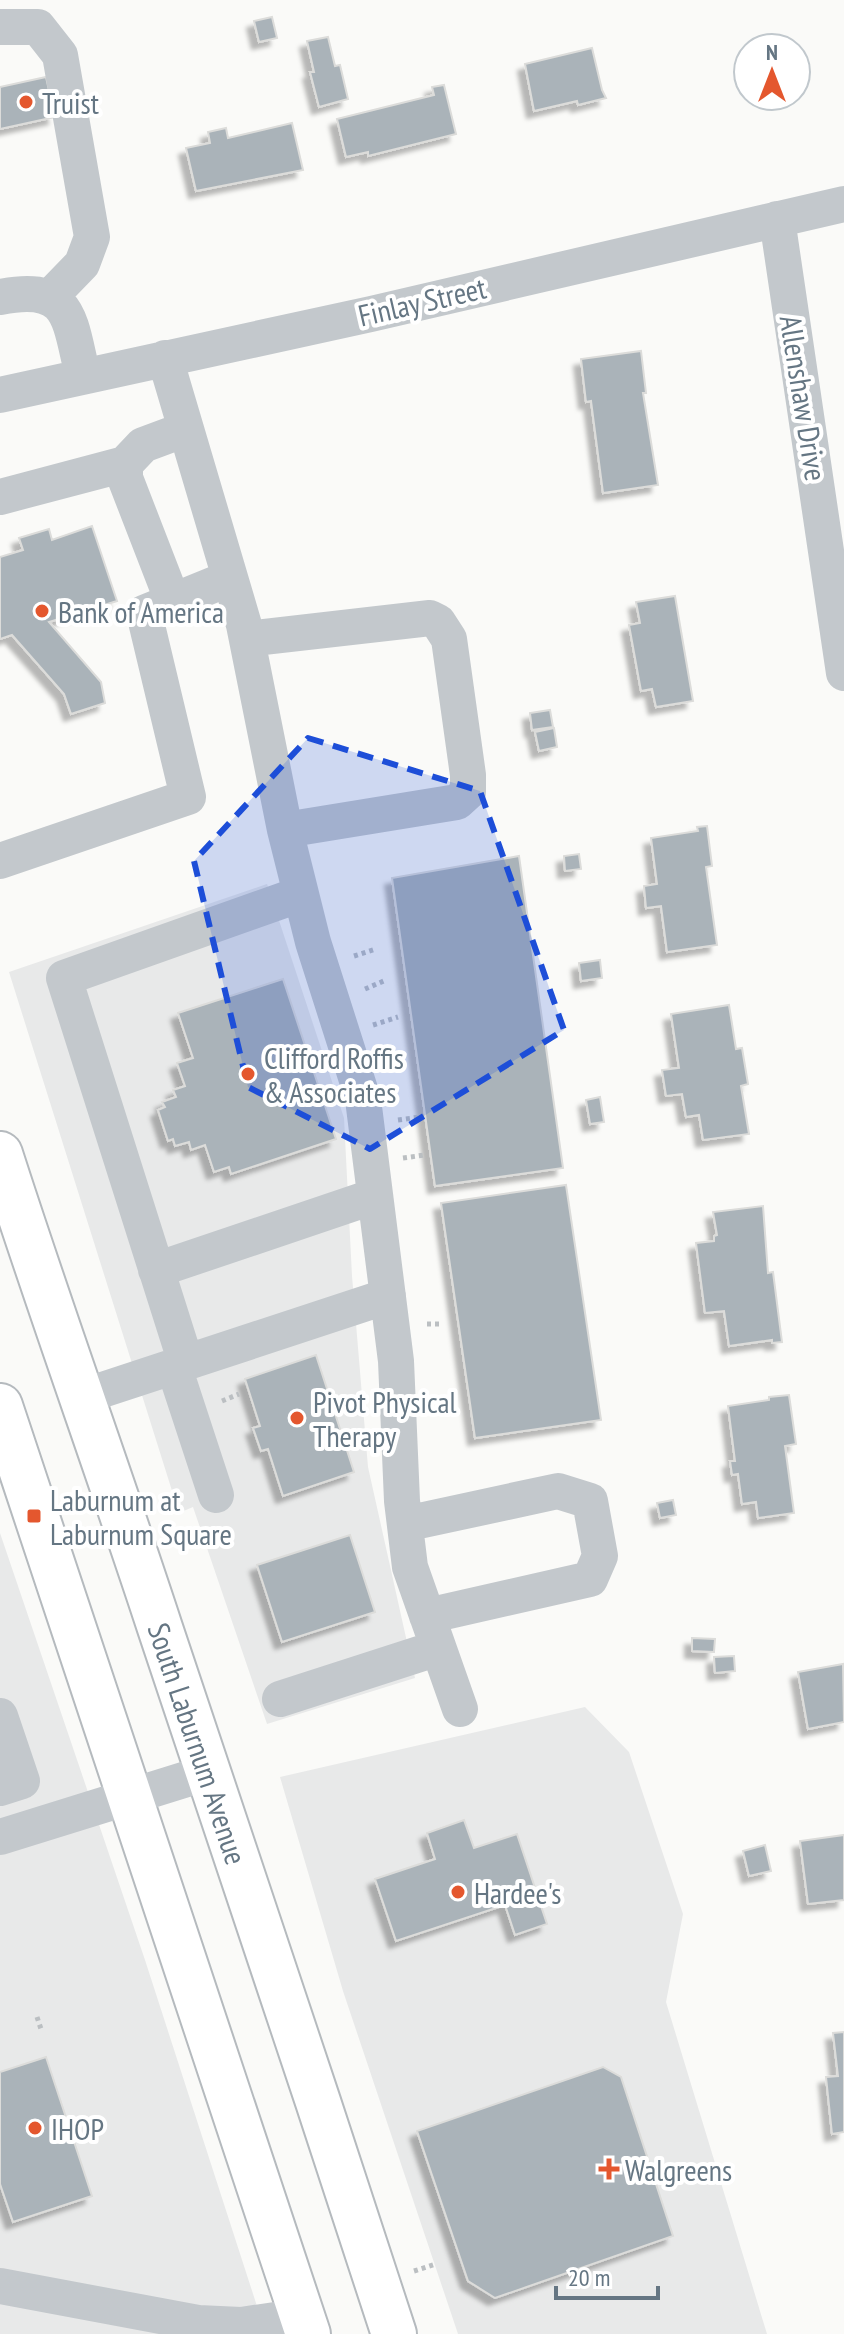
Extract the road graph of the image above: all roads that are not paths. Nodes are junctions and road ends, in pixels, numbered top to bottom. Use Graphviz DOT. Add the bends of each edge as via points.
graph roads {
  1 [pos="0,27"];
  2 [pos="844,204"];
  3 [pos="777,219"];
  4 [pos="0,297"];
  5 [pos="50,297"];
  6 [pos="165,358"];
  7 [pos="83,376"];
  8 [pos="0,395"];
  9 [pos="186,429"];
  10 [pos="125,464"];
  11 [pos="0,497"];
  12 [pos="230,578"];
  13 [pos="173,602"];
  14 [pos="247,639"];
  15 [pos="844,673"];
  16 [pos="285,830"];
  17 [pos="0,861"];
  18 [pos="301,894"];
  19 [pos="0,1154"];
  20 [pos="375,1196"];
  21 [pos="156,1270"];
  22 [pos="388,1296"];
  23 [pos="180,1365"];
  24 [pos="81,1397"];
  25 [pos="0,1406"];
  26 [pos="216,1495"];
  27 [pos="405,1524"];
  28 [pos="433,1632"];
  29 [pos="280,1699"];
  30 [pos="460,1709"];
  31 [pos="0,1716"];
  32 [pos="206,1773"];
  33 [pos="0,1788"];
  34 [pos="130,1799"];
  35 [pos="0,1837"];
  36 [pos="0,2286"];
  37 [pos="305,2325"];
  38 [pos="394,2334"];
  1 -- 5 [label="street" via="38,27 60,55 92,237 82,264"];
  2 -- 3 [label="street, Finlay Street"];
  3 -- 6 [label="street, Finlay Street"];
  3 -- 15 [label="street, Allenshaw Drive"];
  4 -- 5 [label="street" via="27,292"];
  5 -- 7 [label="street" via="68,317"];
  6 -- 7 [label="street, Finlay Street"];
  6 -- 9 [label="street"];
  7 -- 8 [label="street, Finlay Street"];
  9 -- 10 [label="street" via="143,445"];
  9 -- 12 [label="street"];
  10 -- 11 [label="street"];
  10 -- 13 [label="street" via="125,478"];
  12 -- 13 [label="street"];
  12 -- 14 [label="street"];
  13 -- 17 [label="street" via="144,613 188,797"];
  14 -- 16 [label="street"];
  14 -- 16 [label="street" via="430,618 449,639 468,792 457,802"];
  16 -- 18 [label="street"];
  18 -- 20 [label="street" via="363,1099"];
  18 -- 21 [label="street" via="64,978"];
  19 -- 24 [label="main road, South Laburnum Avenue"];
  20 -- 21 [label="street"];
  20 -- 22 [label="street"];
  21 -- 23 [label="street"];
  22 -- 23 [label="street"];
  22 -- 27 [label="street"];
  23 -- 24 [label="street"];
  23 -- 26 [label="street"];
  24 -- 32 [label="main road, South Laburnum Avenue"];
  25 -- 34 [label="main road"];
  27 -- 28 [label="street" via="410,1567"];
  27 -- 28 [label="street" via="558,1491 590,1501 600,1556 590,1579"];
  28 -- 29 [label="street"];
  28 -- 30 [label="street"];
  31 -- 33 [label="street" via="22,1781"];
  32 -- 34 [label="street"];
  32 -- 38 [label="main road, South Laburnum Avenue"];
  34 -- 35 [label="street"];
  34 -- 37 [label="main road"];
  36 -- 37 [label="street" via="198,2323"];
}
